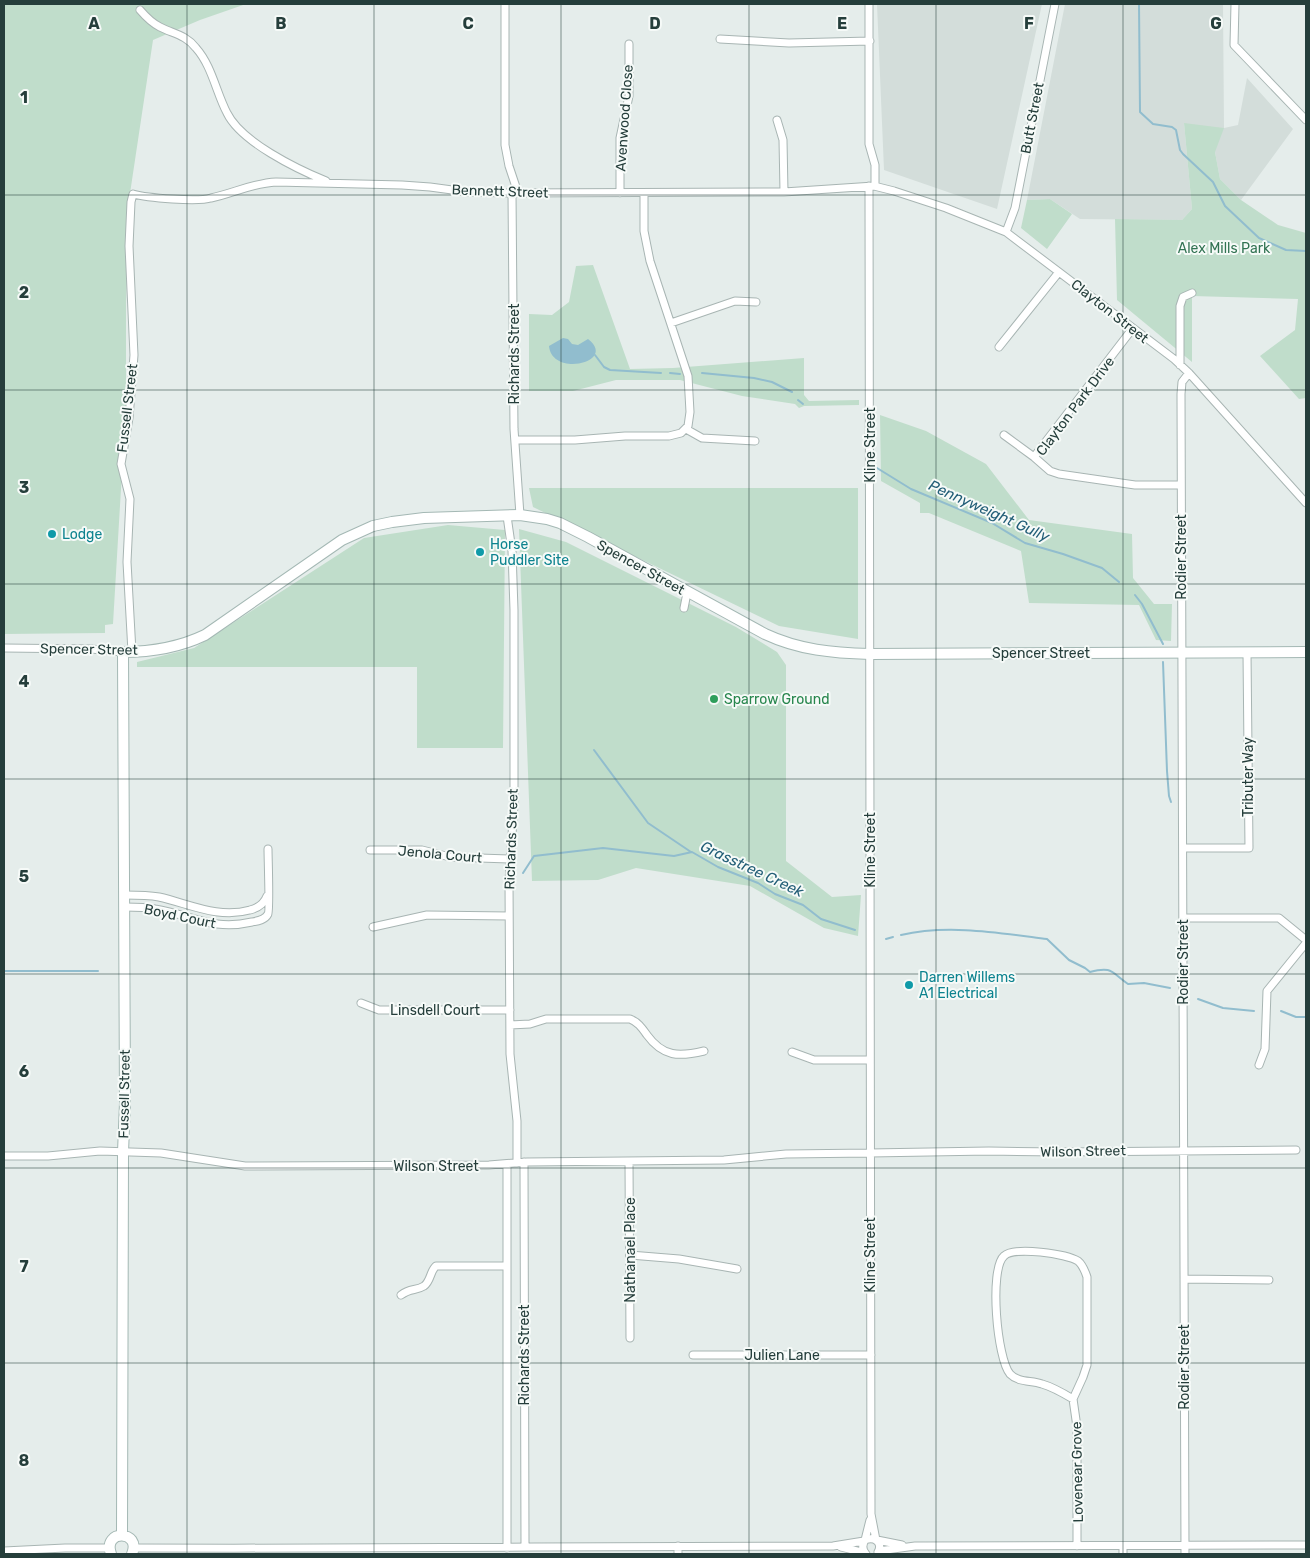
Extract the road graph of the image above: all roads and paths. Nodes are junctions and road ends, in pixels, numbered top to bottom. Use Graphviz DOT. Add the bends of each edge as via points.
graph roads {
  1 [pos="504,4"];
  2 [pos="869,4"];
  3 [pos="1055,4"];
  4 [pos="1235,4"];
  5 [pos="140,10"];
  6 [pos="720,40"];
  7 [pos="870,41"];
  8 [pos="629,44"];
  9 [pos="777,120"];
  10 [pos="1306,120"];
  11 [pos="331,184"];
  12 [pos="872,186"];
  13 [pos="784,192"];
  14 [pos="515,193"];
  15 [pos="620,193"];
  16 [pos="644,193"];
  17 [pos="133,194"];
  18 [pos="1006,232"];
  19 [pos="1059,272"];
  20 [pos="1192,293"];
  21 [pos="756,302"];
  22 [pos="670,323"];
  23 [pos="1133,328"];
  24 [pos="999,347"];
  25 [pos="1180,365"];
  26 [pos="1189,373"];
  27 [pos="686,429"];
  28 [pos="1004,435"];
  29 [pos="515,440"];
  30 [pos="756,441"];
  31 [pos="1034,457"];
  32 [pos="1181,485"];
  33 [pos="1306,503"];
  34 [pos="520,515"];
  35 [pos="508,516"];
  36 [pos="687,592"];
  37 [pos="684,608"];
  38 [pos="4,648"];
  39 [pos="128,652"];
  40 [pos="1306,652"];
  41 [pos="1182,653"];
  42 [pos="1247,653"];
  43 [pos="870,654"];
  44 [pos="1183,848"];
  45 [pos="268,850"];
  46 [pos="370,850"];
  47 [pos="509,859"];
  48 [pos="268,891"];
  49 [pos="124,895"];
  50 [pos="124,907"];
  51 [pos="509,916"];
  52 [pos="1183,918"];
  53 [pos="373,927"];
  54 [pos="1306,942"];
  55 [pos="361,1003"];
  56 [pos="510,1010"];
  57 [pos="510,1025"];
  58 [pos="704,1052"];
  59 [pos="792,1052"];
  60 [pos="870,1060"];
  61 [pos="1259,1065"];
  62 [pos="1296,1150"];
  63 [pos="1183,1151"];
  64 [pos="123,1152"];
  65 [pos="870,1153"];
  66 [pos="4,1156"];
  67 [pos="629,1161"];
  68 [pos="520,1163"];
  69 [pos="507,1164"];
  70 [pos="630,1255"];
  71 [pos="507,1266"];
  72 [pos="736,1269"];
  73 [pos="1184,1280"];
  74 [pos="1269,1280"];
  75 [pos="402,1295"];
  76 [pos="630,1338"];
  77 [pos="693,1355"];
  78 [pos="871,1355"];
  79 [pos="1073,1399"];
  80 [pos="871,1514"];
  81 [pos="122,1535"];
  82 [pos="877,1540"];
  83 [pos="865,1541"];
  84 [pos="1306,1545"];
  85 [pos="677,1546"];
  86 [pos="833,1546"];
  87 [pos="915,1546"];
  88 [pos="1077,1546"];
  89 [pos="1123,1546"];
  90 [pos="525,1547"];
  91 [pos="512,1550"];
  92 [pos="1184,1550"];
  93 [pos="4,1551"];
  94 [pos="110,1551"];
  95 [pos="133,1551"];
  96 [pos="866,1553"];
  97 [pos="877,1553"];
  98 [pos="677,1554"];
  99 [pos="1123,1554"];
  1 -- 14 [label="street, Richards Street" via="505,146"];
  2 -- 7 [label="street, Kline Street"];
  3 -- 18 [label="street, Butt Street" via="1015,208"];
  4 -- 10 [label="street" via="1234,45"];
  5 -- 11 [label="street" via="152,22 183,36 197,49 226,114 241,131 278,157"];
  6 -- 7 [label="street" via="789,43"];
  7 -- 12 [label="street, Kline Street" via="869,144 875,165"];
  8 -- 15 [label="street, Avenwood Close" via="629,96 620,138"];
  9 -- 13 [label="street" via="783,140"];
  11 -- 14 [label="street, Bennett Street"];
  11 -- 17 [label="street, Bennett Street" via="270,182 205,199"];
  12 -- 13 [label="street, Bennett Street"];
  12 -- 18 [label="street, Clayton Street" via="894,190"];
  12 -- 43 [label="street, Kline Street"];
  13 -- 16 [label="street, Bennett Street"];
  14 -- 15 [label="street, Bennett Street"];
  14 -- 29 [label="street, Richards Street"];
  15 -- 16 [label="street, Bennett Street"];
  16 -- 22 [label="street" via="644,231 650,262"];
  17 -- 39 [label="street, Fussell Street" via="130,246 134,355 130,418 121,464 130,499"];
  18 -- 19 [label="street, Clayton Street"];
  19 -- 23 [label="street, Clayton Street"];
  19 -- 24 [label="street"];
  20 -- 25 [label="street" via="1183,297 1180,306"];
  21 -- 22 [label="street" via="736,301"];
  22 -- 27 [label="street" via="690,383 690,417"];
  23 -- 25 [label="street, Clayton Street"];
  23 -- 31 [label="street, Clayton Park Drive"];
  25 -- 26 [label="street, Clayton Street"];
  26 -- 32 [label="street, Rodier Street" via="1181,385"];
  26 -- 33 [label="street, Clayton Street"];
  27 -- 29 [label="street" via="669,436"];
  27 -- 30 [label="street" via="702,438"];
  28 -- 31 [label="street"];
  29 -- 34 [label="street, Richards Street"];
  31 -- 32 [label="street, Clayton Park Drive" via="1058,474 1132,485"];
  32 -- 41 [label="street, Rodier Street"];
  34 -- 35 [label="street, Spencer Street"];
  34 -- 36 [label="street, Spencer Street" via="567,526"];
  35 -- 39 [label="street, Spencer Street" via="409,520 366,528 342,540 205,635 180,645"];
  35 -- 47 [label="street, Richards Street" via="514,646 514,804"];
  36 -- 37 [label="street"];
  36 -- 43 [label="street, Spencer Street" via="786,643 824,652"];
  38 -- 39 [label="street, Spencer Street"];
  39 -- 49 [label="street, Fussell Street"];
  40 -- 42 [label="street, Spencer Street"];
  41 -- 42 [label="street, Spencer Street"];
  41 -- 43 [label="street, Spencer Street"];
  41 -- 44 [label="street, Rodier Street"];
  42 -- 44 [label="street, Tributer Way" via="1249,848"];
  43 -- 60 [label="street, Kline Street"];
  44 -- 52 [label="street, Rodier Street"];
  45 -- 48 [label="street, Boyd Court"];
  46 -- 47 [label="street, Jenola Court" via="422,850 450,857"];
  47 -- 51 [label="street, Richards Street"];
  48 -- 49 [label="street, Boyd Court" via="266,900 258,907 228,914 154,896"];
  48 -- 50 [label="street, Boyd Court" via="270,909 267,916 237,925 210,924 154,908"];
  49 -- 50 [label="street, Fussell Street"];
  50 -- 64 [label="street, Fussell Street"];
  51 -- 53 [label="street" via="427,915"];
  51 -- 56 [label="street, Richards Street"];
  52 -- 54 [label="street" via="1279,918"];
  52 -- 63 [label="street, Rodier Street"];
  54 -- 61 [label="street" via="1267,991 1265,1049"];
  55 -- 56 [label="street, Linsdell Court" via="379,1010"];
  56 -- 57 [label="street, Richards Street"];
  57 -- 58 [label="street" via="546,1019 630,1019 640,1025 661,1050 685,1055"];
  57 -- 68 [label="street, Richards Street"];
  59 -- 60 [label="street" via="814,1060"];
  60 -- 65 [label="street, Kline Street"];
  62 -- 63 [label="street, Wilson Street"];
  63 -- 65 [label="street, Wilson Street"];
  63 -- 73 [label="street, Rodier Street"];
  64 -- 66 [label="street, Wilson Street"];
  64 -- 69 [label="street, Wilson Street" via="174,1154 245,1166"];
  64 -- 81 [label="street, Fussell Street"];
  65 -- 67 [label="street, Wilson Street"];
  65 -- 78 [label="street, Kline Street"];
  67 -- 68 [label="street, Wilson Street"];
  67 -- 70 [label="street, Nathanael Place"];
  68 -- 69 [label="street, Wilson Street"];
  68 -- 90 [label="street, Richards Street"];
  69 -- 71 [label="street, Richards Street"];
  70 -- 72 [label="street"];
  70 -- 76 [label="street, Nathanael Place"];
  71 -- 75 [label="street" via="438,1265 424,1286 407,1290"];
  71 -- 91 [label="street, Richards Street"];
  73 -- 74 [label="street"];
  73 -- 92 [label="street, Rodier Street"];
  77 -- 78 [label="street, Julien Lane"];
  78 -- 80 [label="street, Kline Street"];
  79 -- 79 [label="street" via="1044,1384 1018,1379 1006,1367 1000,1340 997,1292 998,1267 1006,1254 1020,1251 1067,1257 1085,1270 1088,1283 1087,1360"];
  79 -- 88 [label="street, Lovenear Grove" via="1077,1427"];
  80 -- 82 [label="street, Kline Street"];
  80 -- 83 [label="street, Kline Street"];
  81 -- 94 [label="street" via="112,1539"];
  81 -- 95 [label="street" via="129,1538"];
  82 -- 83 [label="street"];
  82 -- 87 [label="street"];
  82 -- 97 [label="street, Kline Street" via="880,1546"];
  83 -- 86 [label="street"];
  83 -- 96 [label="street, Kline Street" via="862,1547"];
  84 -- 92 [label="street"];
  85 -- 86 [label="street"];
  85 -- 90 [label="street"];
  85 -- 98 [label="street"];
  86 -- 96 [label="street"];
  87 -- 88 [label="street"];
  87 -- 97 [label="street"];
  88 -- 89 [label="street"];
  89 -- 92 [label="street"];
  89 -- 99 [label="street"];
  90 -- 91 [label="street"];
  91 -- 95 [label="street"];
  93 -- 94 [label="street" via="66,1548"];
}
